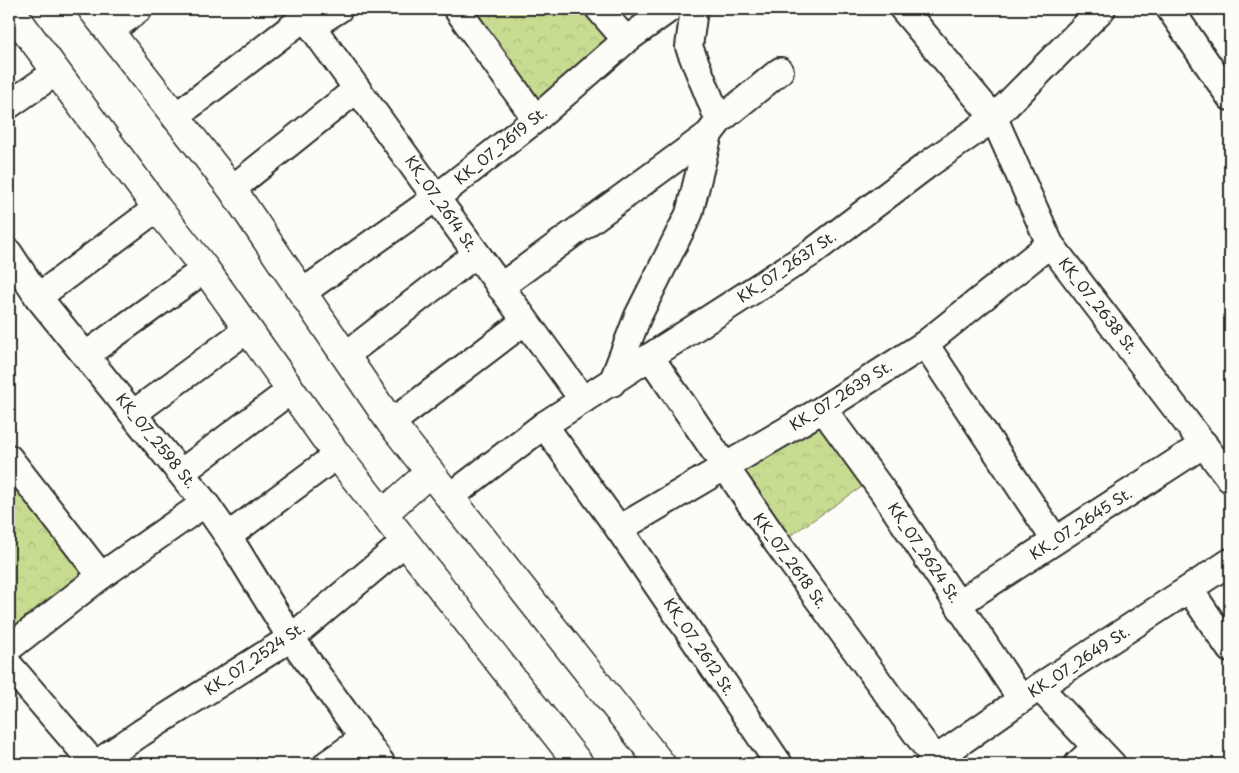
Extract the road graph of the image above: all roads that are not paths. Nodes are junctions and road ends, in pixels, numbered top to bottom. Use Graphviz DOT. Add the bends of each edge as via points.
graph roads {
  1 [pos="10,9"];
  2 [pos="92,9"];
  3 [pos="139,9"];
  4 [pos="339,9"];
  5 [pos="457,9"];
  6 [pos="599,9"];
  7 [pos="669,9"];
  8 [pos="694,9"];
  9 [pos="903,9"];
  10 [pos="1102,9"];
  11 [pos="1170,9"];
  12 [pos="305,17"];
  13 [pos="110,31"];
  14 [pos="626,40"];
  15 [pos="56,72"];
  16 [pos="780,72"];
  17 [pos="1226,84"];
  18 [pos="357,89"];
  19 [pos="9,105"];
  20 [pos="175,117"];
  21 [pos="994,118"];
  22 [pos="536,119"];
  23 [pos="714,128"];
  24 [pos="232,189"];
  25 [pos="437,197"];
  26 [pos="157,208"];
  27 [pos="1050,244"];
  28 [pos="476,254"];
  29 [pos="11,261"];
  30 [pos="205,269"];
  31 [pos="500,287"];
  32 [pos="303,292"];
  33 [pos="38,297"];
  34 [pos="526,321"];
  35 [pos="248,329"];
  36 [pos="925,344"];
  37 [pos="86,355"];
  38 [pos="346,355"];
  39 [pos="651,358"];
  40 [pos="612,383"];
  41 [pos="291,390"];
  42 [pos="583,400"];
  43 [pos="823,409"];
  44 [pos="134,413"];
  45 [pos="391,423"];
  46 [pos="544,426"];
  47 [pos="1204,444"];
  48 [pos="337,455"];
  49 [pos="9,458"];
  50 [pos="724,467"];
  51 [pos="182,472"];
  52 [pos="430,472"];
  53 [pos="1230,479"];
  54 [pos="450,497"];
  55 [pos="205,503"];
  56 [pos="383,514"];
  57 [pos="618,529"];
  58 [pos="228,536"];
  59 [pos="1055,540"];
  60 [pos="405,542"];
  61 [pos="1230,562"];
  62 [pos="101,576"];
  63 [pos="1190,590"];
  64 [pos="958,604"];
  65 [pos="291,638"];
  66 [pos="9,648"];
  67 [pos="1230,649"];
  68 [pos="9,665"];
  69 [pos="1030,693"];
  70 [pos="141,734"];
  71 [pos="364,738"];
  72 [pos="1095,759"];
  73 [pos="932,762"];
  74 [pos="95,764"];
  75 [pos="134,764"];
  76 [pos="327,764"];
  77 [pos="382,764"];
  78 [pos="579,764"];
  79 [pos="661,764"];
  80 [pos="779,764"];
  1 -- 15 [label="highway"];
  2 -- 13 [label="highway"];
  3 -- 13 [label="street"];
  4 -- 12 [label="street"];
  5 -- 22 [label="street"];
  6 -- 14 [label="street"];
  7 -- 14 [label="street, KK_07_2619 St."];
  8 -- 23 [label="street" via="689,47"];
  9 -- 21 [label="street, KK_07_2638 St."];
  10 -- 21 [label="street, KK_07_2637 St."];
  11 -- 17 [label="street"];
  12 -- 18 [label="street, KK_07_2614 St."];
  12 -- 20 [label="street"];
  13 -- 20 [label="highway"];
  14 -- 22 [label="street, KK_07_2619 St."];
  15 -- 19 [label="street"];
  15 -- 26 [label="highway"];
  16 -- 23 [label="street"];
  18 -- 24 [label="street"];
  18 -- 25 [label="street, KK_07_2614 St."];
  20 -- 24 [label="highway"];
  21 -- 27 [label="street, KK_07_2638 St."];
  21 -- 39 [label="street, KK_07_2637 St." via="927,164 810,253"];
  22 -- 25 [label="street, KK_07_2619 St."];
  23 -- 31 [label="street"];
  23 -- 40 [label="street" via="689,214 638,316"];
  24 -- 32 [label="highway"];
  25 -- 28 [label="street, KK_07_2614 St."];
  25 -- 32 [label="street, KK_07_2619 St."];
  26 -- 30 [label="highway"];
  26 -- 33 [label="street"];
  27 -- 36 [label="street, KK_07_2639 St."];
  27 -- 47 [label="street, KK_07_2638 St."];
  28 -- 31 [label="street, KK_07_2614 St."];
  28 -- 38 [label="street"];
  29 -- 33 [label="street, KK_07_2598 St."];
  30 -- 35 [label="highway"];
  30 -- 37 [label="street"];
  31 -- 34 [label="street, KK_07_2614 St."];
  32 -- 38 [label="highway"];
  33 -- 37 [label="street, KK_07_2598 St."];
  34 -- 42 [label="street, KK_07_2614 St."];
  34 -- 45 [label="street"];
  35 -- 41 [label="highway"];
  35 -- 44 [label="street"];
  36 -- 43 [label="street, KK_07_2639 St."];
  36 -- 59 [label="street"];
  37 -- 44 [label="street, KK_07_2598 St."];
  38 -- 45 [label="highway"];
  39 -- 40 [label="street, KK_07_2637 St."];
  39 -- 50 [label="street, KK_07_2618 St."];
  40 -- 42 [label="street, KK_07_2637 St."];
  41 -- 48 [label="highway"];
  41 -- 51 [label="street"];
  42 -- 46 [label="street, KK_07_2637 St."];
  43 -- 50 [label="street, KK_07_2639 St."];
  43 -- 64 [label="street, KK_07_2624 St."];
  44 -- 51 [label="street, KK_07_2598 St."];
  45 -- 52 [label="highway"];
  46 -- 54 [label="street, KK_07_2637 St."];
  46 -- 57 [label="street, KK_07_2612 St."];
  47 -- 53 [label="street, KK_07_2638 St."];
  47 -- 59 [label="street, KK_07_2645 St."];
  48 -- 56 [label="highway"];
  48 -- 58 [label="street"];
  49 -- 62 [label="street"];
  50 -- 57 [label="street, KK_07_2639 St."];
  50 -- 73 [label="street, KK_07_2618 St."];
  51 -- 55 [label="street, KK_07_2598 St."];
  52 -- 54 [label="highway"];
  52 -- 56 [label="highway"];
  54 -- 79 [label="highway"];
  55 -- 58 [label="street, KK_07_2598 St."];
  55 -- 62 [label="street"];
  56 -- 60 [label="highway"];
  57 -- 80 [label="street, KK_07_2612 St."];
  58 -- 65 [label="street, KK_07_2598 St."];
  59 -- 64 [label="street, KK_07_2645 St."];
  60 -- 65 [label="street, KK_07_2524 St."];
  60 -- 78 [label="highway"];
  61 -- 63 [label="street, KK_07_2649 St."];
  62 -- 66 [label="street"];
  63 -- 67 [label="street"];
  63 -- 69 [label="street, KK_07_2649 St."];
  64 -- 69 [label="street, KK_07_2624 St."];
  65 -- 70 [label="street, KK_07_2524 St."];
  65 -- 71 [label="street, KK_07_2598 St."];
  68 -- 74 [label="street"];
  69 -- 72 [label="street, KK_07_2624 St."];
  69 -- 73 [label="street, KK_07_2649 St."];
  70 -- 74 [label="street, KK_07_2524 St."];
  70 -- 75 [label="street"];
  71 -- 76 [label="street"];
  71 -- 77 [label="street, KK_07_2598 St."];
}
